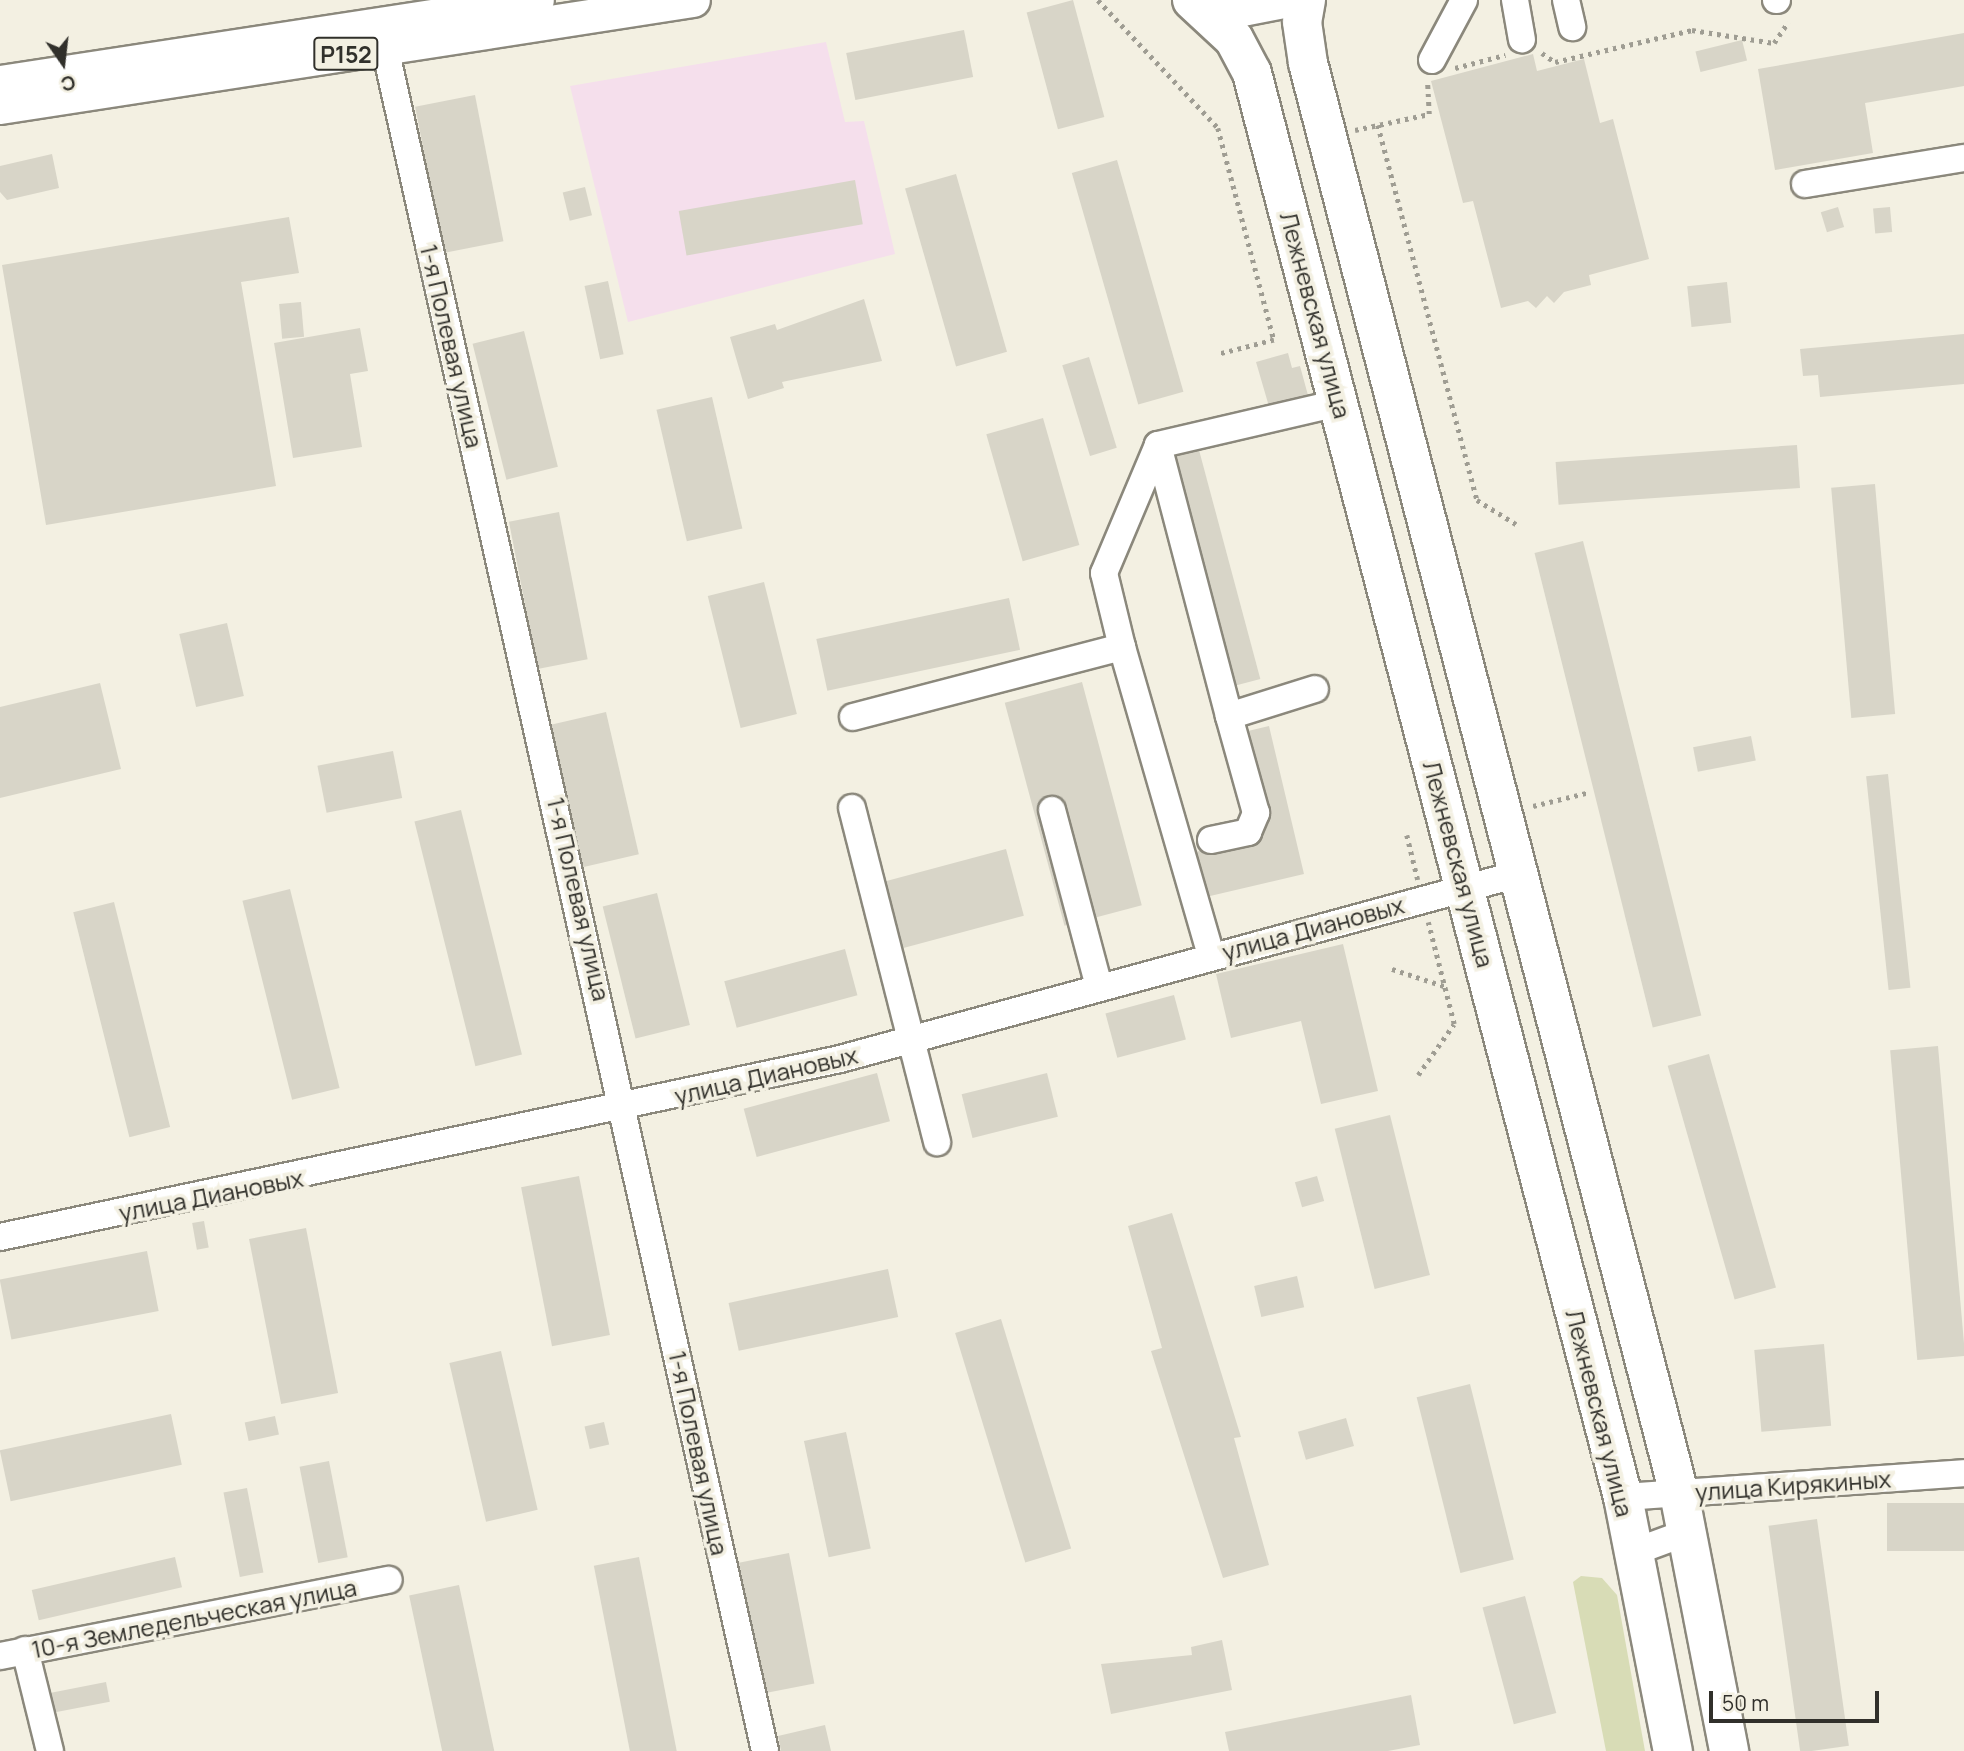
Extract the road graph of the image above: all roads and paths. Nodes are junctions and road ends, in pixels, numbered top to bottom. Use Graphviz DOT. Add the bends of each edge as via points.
graph roads {
  1 [pos="537,0"];
  2 [pos="692,0"];
  3 [pos="1098,0"];
  4 [pos="1195,0"];
  5 [pos="1279,0"];
  6 [pos="1306,0"];
  7 [pos="1464,0"];
  8 [pos="1515,0"];
  9 [pos="1566,0"];
  10 [pos="1783,4"];
  11 [pos="1572,27"];
  12 [pos="382,36"];
  13 [pos="1528,48"];
  14 [pos="1435,71"];
  15 [pos="0,82"];
  16 [pos="0,107"];
  17 [pos="1378,125"];
  18 [pos="1349,132"];
  19 [pos="1964,159"];
  20 [pos="1805,184"];
  21 [pos="1219,354"];
  22 [pos="1339,403"];
  23 [pos="1158,445"];
  24 [pos="1516,524"];
  25 [pos="1122,647"];
  26 [pos="1315,689"];
  27 [pos="1229,716"];
  28 [pos="853,717"];
  29 [pos="1586,793"];
  30 [pos="1533,806"];
  31 [pos="852,808"];
  32 [pos="1052,810"];
  33 [pos="1407,835"];
  34 [pos="1211,840"];
  35 [pos="1522,873"];
  36 [pos="1465,887"];
  37 [pos="1422,898"];
  38 [pos="1211,956"];
  39 [pos="1392,970"];
  40 [pos="1099,987"];
  41 [pos="1444,987"];
  42 [pos="910,1040"];
  43 [pos="1418,1075"];
  44 [pos="625,1107"];
  45 [pos="936,1142"];
  46 [pos="0,1237"];
  47 [pos="1964,1473"];
  48 [pos="1679,1493"];
  49 [pos="1623,1497"];
  50 [pos="1688,1532"];
  51 [pos="1634,1552"];
  52 [pos="389,1580"];
  53 [pos="13,1653"];
  54 [pos="50,1751"];
  55 [pos="765,1751"];
  56 [pos="1674,1751"];
  57 [pos="1730,1751"];
  1 -- 12 [label="main road, Р152"];
  2 -- 12 [label="main road, Р152"];
  3 -- 21 [label="path" via="1218,128 1274,340"];
  4 -- 5 [label="highway" via="1242,8"];
  4 -- 22 [label="highway, Лежневская улица" via="1248,62"];
  6 -- 35 [label="highway" via="1302,22 1308,63"];
  7 -- 14 [label="street"];
  8 -- 13 [label="street"];
  9 -- 11 [label="street"];
  10 -- 13 [label="path" via="1774,43 1692,30 1555,62"];
  12 -- 15 [label="main road, Р152"];
  12 -- 16 [label="main road, Р152"];
  12 -- 44 [label="street, 1-я Полевая улица"];
  13 -- 14 [label="path"];
  14 -- 17 [label="path" via="1429,114"];
  17 -- 18 [label="path"];
  17 -- 24 [label="path" via="1477,500"];
  19 -- 20 [label="street"];
  22 -- 23 [label="street"];
  22 -- 36 [label="highway, Лежневская улица"];
  23 -- 25 [label="street" via="1104,573"];
  23 -- 27 [label="street"];
  25 -- 28 [label="street"];
  25 -- 38 [label="street"];
  26 -- 27 [label="street"];
  27 -- 34 [label="street" via="1256,813 1248,832"];
  29 -- 30 [label="path"];
  31 -- 42 [label="street"];
  32 -- 40 [label="street"];
  33 -- 37 [label="path"];
  35 -- 36 [label="street, улица Диановых"];
  35 -- 48 [label="highway"];
  36 -- 37 [label="street, улица Диановых"];
  36 -- 49 [label="highway, Лежневская улица"];
  37 -- 38 [label="street, улица Диановых"];
  37 -- 41 [label="path"];
  38 -- 40 [label="street, улица Диановых"];
  39 -- 41 [label="path"];
  40 -- 42 [label="street, улица Диановых"];
  41 -- 43 [label="path" via="1454,1024"];
  42 -- 44 [label="street, улица Диановых"];
  42 -- 45 [label="street"];
  44 -- 46 [label="street, улица Диановых"];
  44 -- 55 [label="street, 1-я Полевая улица"];
  47 -- 48 [label="street, улица Кирякиных"];
  48 -- 49 [label="street, улица Кирякиных"];
  48 -- 50 [label="highway"];
  49 -- 51 [label="highway, Лежневская улица"];
  50 -- 51 [label="street"];
  50 -- 57 [label="highway"];
  51 -- 56 [label="highway, Лежневская улица"];
  52 -- 53 [label="street, 10-я Земледельческая улица"];
  53 -- 54 [label="street"];
}
